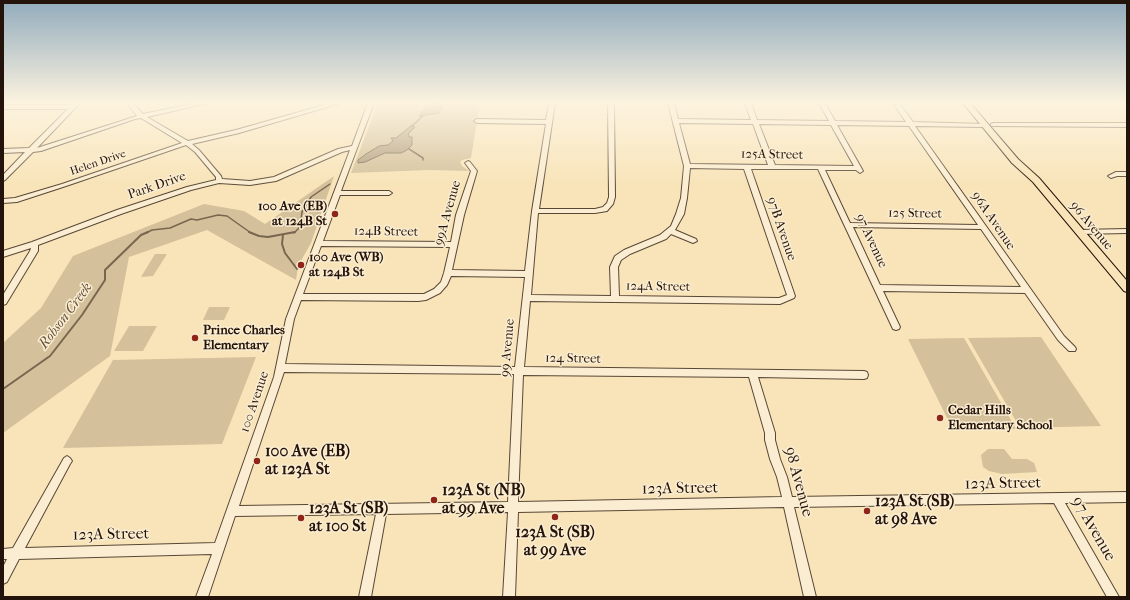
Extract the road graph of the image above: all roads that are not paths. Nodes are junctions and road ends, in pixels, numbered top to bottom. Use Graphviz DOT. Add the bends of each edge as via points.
graph roads {
  1 [pos="50,131"];
  2 [pos="96,131"];
  3 [pos="167,131"];
  4 [pos="240,131"];
  5 [pos="360,131"];
  6 [pos="548,131"];
  7 [pos="611,131"];
  8 [pos="677,131"];
  9 [pos="758,131"];
  10 [pos="837,131"];
  11 [pos="916,131"];
  12 [pos="990,131"];
  13 [pos="998,131"];
  14 [pos="187,143"];
  15 [pos="353,148"];
  16 [pos="3,151"];
  17 [pos="31,151"];
  18 [pos="468,163"];
  19 [pos="687,166"];
  20 [pos="747,167"];
  21 [pos="772,167"];
  22 [pos="821,168"];
  23 [pos="1127,174"];
  24 [pos="1111,176"];
  25 [pos="3,179"];
  26 [pos="1036,180"];
  27 [pos="219,181"];
  28 [pos="337,193"];
  29 [pos="389,193"];
  30 [pos="3,201"];
  31 [pos="535,211"];
  32 [pos="848,225"];
  33 [pos="982,227"];
  34 [pos="670,231"];
  35 [pos="1079,232"];
  36 [pos="1127,232"];
  37 [pos="693,241"];
  38 [pos="320,243"];
  39 [pos="35,244"];
  40 [pos="453,245"];
  41 [pos="3,254"];
  42 [pos="448,273"];
  43 [pos="529,274"];
  44 [pos="878,288"];
  45 [pos="1127,288"];
  46 [pos="1026,290"];
  47 [pos="298,297"];
  48 [pos="527,298"];
  49 [pos="615,298"];
  50 [pos="788,298"];
  51 [pos="3,302"];
  52 [pos="896,327"];
  53 [pos="1072,349"];
  54 [pos="281,368"];
  55 [pos="519,371"];
  56 [pos="753,375"];
  57 [pos="864,376"];
  58 [pos="67,461"];
  59 [pos="1127,498"];
  60 [pos="1057,499"];
  61 [pos="787,504"];
  62 [pos="513,506"];
  63 [pos="382,509"];
  64 [pos="232,512"];
  65 [pos="219,548"];
  66 [pos="16,553"];
  67 [pos="3,554"];
  68 [pos="3,578"];
  69 [pos="202,597"];
  70 [pos="365,597"];
  71 [pos="510,597"];
  72 [pos="810,597"];
  73 [pos="1113,597"];
  1 -- 17 [label="street"];
  2 -- 17 [label="street"];
  3 -- 14 [label="street"];
  4 -- 14 [label="street, Helen Drive"];
  5 -- 15 [label="street, 100 Avenue"];
  6 -- 31 [label="street, 99 Avenue"];
  7 -- 31 [label="street" via="610,204 605,209 595,211"];
  8 -- 19 [label="street"];
  9 -- 21 [label="street"];
  10 -- 22 [label="street, 125A Street" via="859,170"];
  11 -- 33 [label="street, 96A Avenue"];
  12 -- 26 [label="main road, 96 Avenue" via="1015,161"];
  13 -- 26 [label="main road, 96 Avenue"];
  14 -- 27 [label="street" via="197,151"];
  14 -- 30 [label="street, Helen Drive" via="64,185 15,200"];
  15 -- 27 [label="street, Park Drive" via="340,150 276,179 250,183"];
  15 -- 28 [label="street, 100 Avenue"];
  16 -- 17 [label="street"];
  17 -- 25 [label="street"];
  18 -- 40 [label="street, 99A Avenue" via="474,175"];
  19 -- 20 [label="street, 125A Street"];
  19 -- 34 [label="street" via="683,205"];
  20 -- 21 [label="street, 125A Street"];
  20 -- 50 [label="street, 97B Avenue" via="791,296"];
  21 -- 22 [label="street, 125A Street"];
  22 -- 32 [label="street, 97 Avenue"];
  23 -- 24 [label="street"];
  26 -- 35 [label="main road, 96 Avenue"];
  27 -- 39 [label="street, Park Drive" via="176,192"];
  28 -- 29 [label="street"];
  28 -- 38 [label="street, 100 Avenue"];
  31 -- 43 [label="street, 99 Avenue"];
  32 -- 33 [label="street, 125 Street"];
  32 -- 44 [label="street, 97 Avenue"];
  33 -- 46 [label="street, 96A Avenue"];
  34 -- 37 [label="street"];
  34 -- 49 [label="street" via="618,258 614,267"];
  35 -- 36 [label="street"];
  35 -- 45 [label="main road, 96 Avenue"];
  38 -- 40 [label="street, 124B Street"];
  38 -- 47 [label="street, 100 Avenue"];
  39 -- 41 [label="street, Park Drive"];
  39 -- 51 [label="street" via="34,251"];
  40 -- 42 [label="street, 99A Avenue"];
  42 -- 43 [label="street"];
  42 -- 47 [label="street" via="437,291 418,298"];
  43 -- 48 [label="street, 99 Avenue"];
  44 -- 46 [label="street"];
  44 -- 52 [label="street, 97 Avenue"];
  46 -- 53 [label="street, 96A Avenue" via="1060,338"];
  47 -- 54 [label="street, 100 Avenue" via="287,329"];
  48 -- 49 [label="street, 124A Street"];
  48 -- 55 [label="street, 99 Avenue"];
  49 -- 50 [label="street, 124A Street" via="780,301"];
  54 -- 55 [label="street, 124 Street"];
  54 -- 64 [label="street, 100 Avenue"];
  55 -- 56 [label="street, 124 Street"];
  55 -- 62 [label="street, 99 Avenue"];
  56 -- 57 [label="street, 124 Street"];
  56 -- 61 [label="street, 98 Avenue" via="767,420"];
  58 -- 66 [label="street"];
  59 -- 60 [label="street, 123A Street"];
  60 -- 61 [label="street, 123A Street"];
  60 -- 73 [label="street, 97 Avenue"];
  61 -- 62 [label="street, 123A Street"];
  61 -- 72 [label="street, 98 Avenue"];
  62 -- 63 [label="street, 123A Street"];
  62 -- 71 [label="street, 99 Avenue"];
  63 -- 64 [label="street, 123A Street"];
  63 -- 70 [label="street"];
  64 -- 65 [label="street, 100 Avenue"];
  65 -- 66 [label="street, 123A Street"];
  65 -- 69 [label="street, 100 Avenue"];
  66 -- 67 [label="street, 123A Street"];
  66 -- 68 [label="street"];
}
